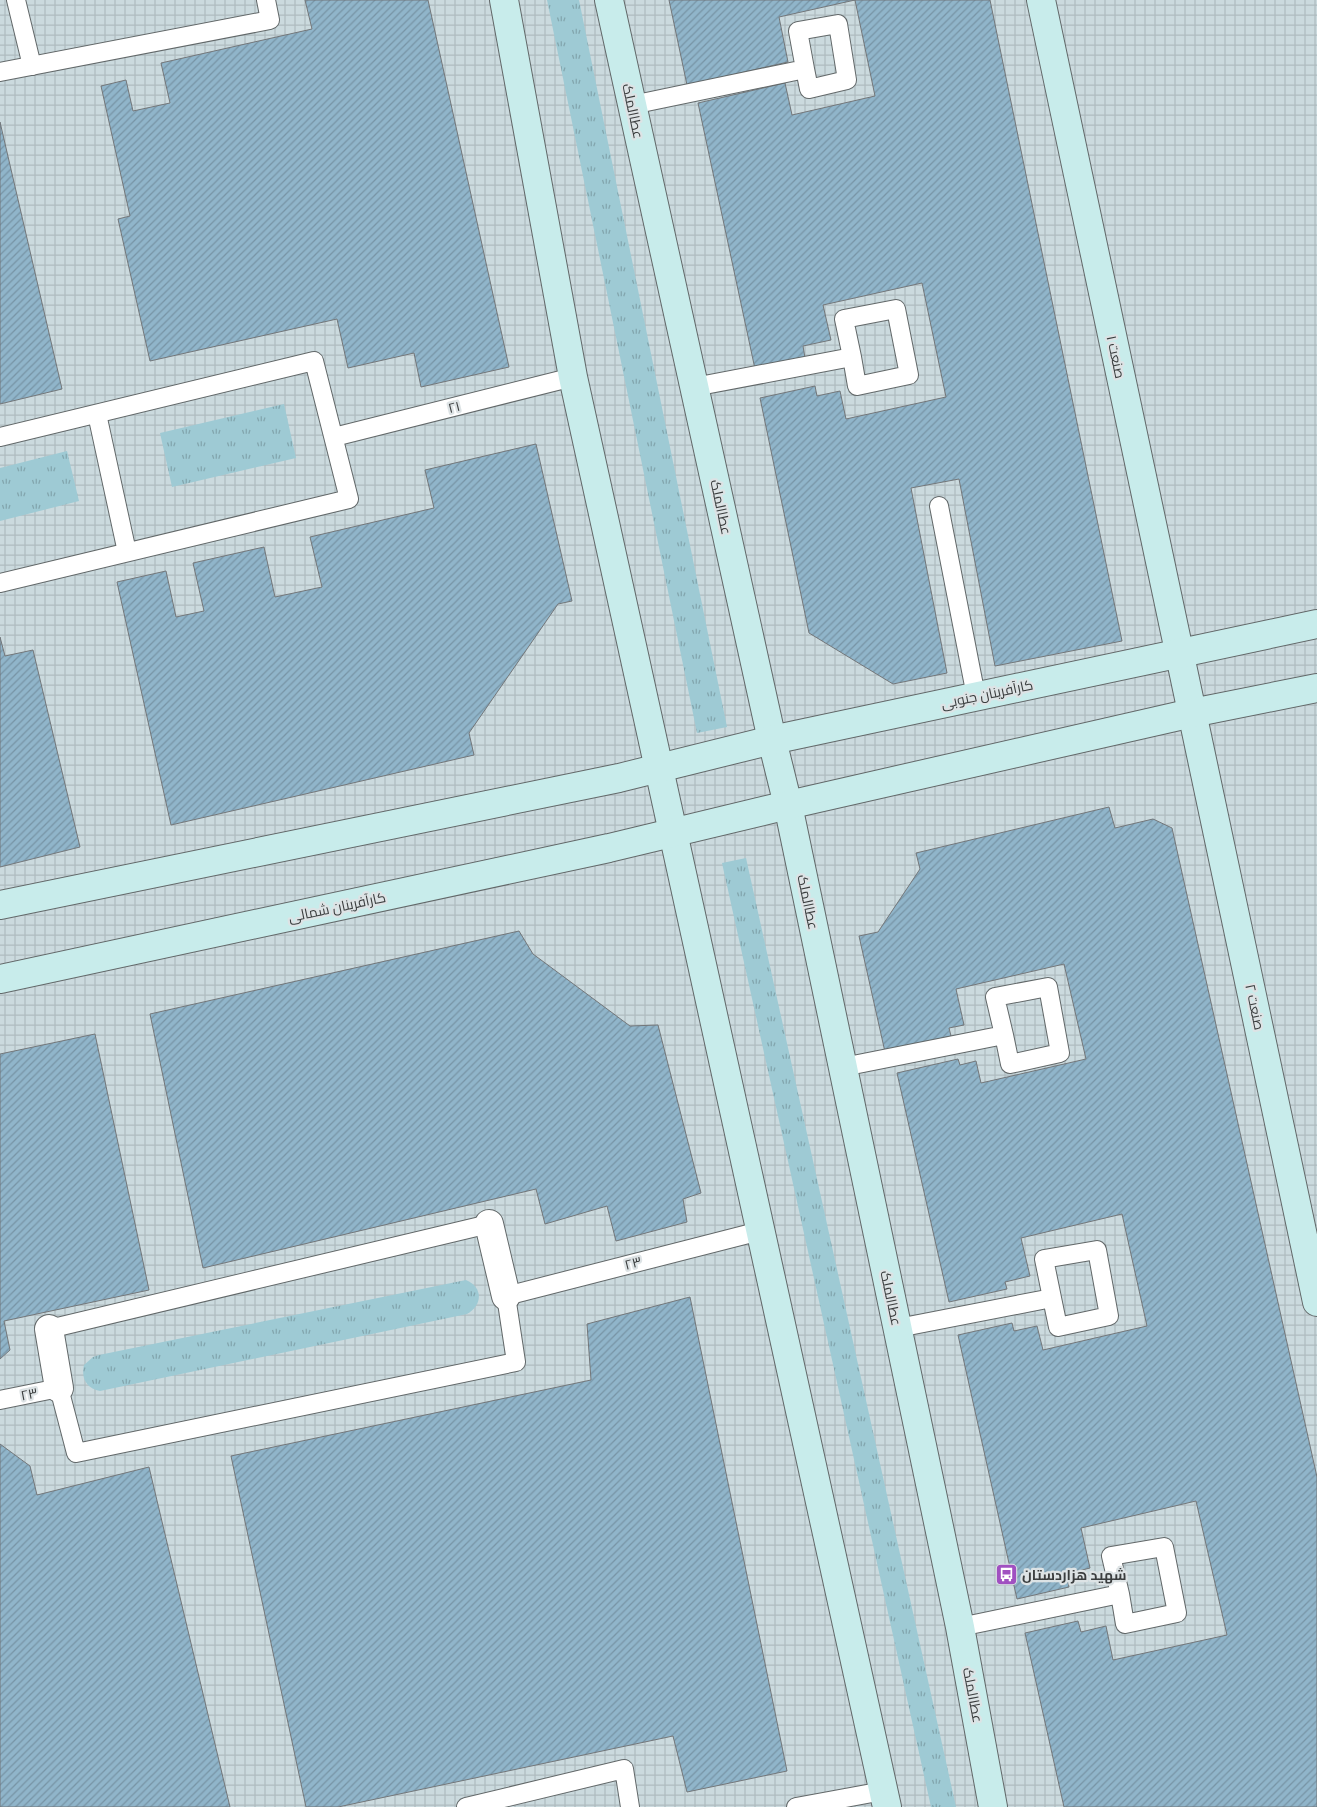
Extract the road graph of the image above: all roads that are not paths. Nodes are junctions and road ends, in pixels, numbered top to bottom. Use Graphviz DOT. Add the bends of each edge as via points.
graph roads {
  1 [pos="16,0"];
  2 [pos="266,0"];
  3 [pos="504,0"];
  4 [pos="609,0"];
  5 [pos="1041,0"];
  6 [pos="32,66"];
  7 [pos="805,70"];
  8 [pos="0,72"];
  9 [pos="632,105"];
  10 [pos="852,357"];
  11 [pos="574,377"];
  12 [pos="694,388"];
  13 [pos="97,414"];
  14 [pos="0,437"];
  15 [pos="334,437"];
  16 [pos="939,506"];
  17 [pos="128,552"];
  18 [pos="0,583"];
  19 [pos="1317,624"];
  20 [pos="1179,654"];
  21 [pos="1317,688"];
  22 [pos="976,696"];
  23 [pos="1192,713"];
  24 [pos="772,740"];
  25 [pos="659,768"];
  26 [pos="788,805"];
  27 [pos="673,832"];
  28 [pos="0,906"];
  29 [pos="0,979"];
  30 [pos="1004,1035"];
  31 [pos="843,1067"];
  32 [pos="489,1224"];
  33 [pos="760,1231"];
  34 [pos="506,1296"];
  35 [pos="1052,1298"];
  36 [pos="1317,1302"];
  37 [pos="898,1328"];
  38 [pos="50,1329"];
  39 [pos="59,1388"];
  40 [pos="0,1400"];
  41 [pos="1120,1594"];
  42 [pos="960,1627"];
  43 [pos="885,1799"];
  44 [pos="466,1807"];
  45 [pos="630,1807"];
  46 [pos="796,1807"];
  47 [pos="993,1807"];
  1 -- 6 [label="lane"];
  2 -- 6 [label="lane" via="270,20"];
  3 -- 11 [label="street"];
  4 -- 9 [label="street, عطاالملک"];
  5 -- 20 [label="street, صنعت ۱"];
  6 -- 8 [label="lane"];
  7 -- 9 [label="lane"];
  9 -- 12 [label="street, عطاالملک"];
  10 -- 10 [label="lane" via="844,319 896,309 909,376 857,386"];
  10 -- 12 [label="lane"];
  11 -- 15 [label="lane, ۲۱"];
  11 -- 25 [label="street"];
  12 -- 24 [label="street, عطاالملک"];
  13 -- 14 [label="lane"];
  13 -- 15 [label="lane" via="314,361"];
  13 -- 17 [label="lane"];
  15 -- 17 [label="lane" via="349,499"];
  16 -- 22 [label="lane"];
  17 -- 18 [label="lane"];
  19 -- 20 [label="street, کارآفرینان جنوبی"];
  20 -- 22 [label="street, کارآفرینان جنوبی"];
  20 -- 23 [label="street, صنعت ۱"];
  21 -- 23 [label="street"];
  22 -- 24 [label="street, کارآفرینان جنوبی"];
  23 -- 26 [label="street"];
  23 -- 36 [label="street, صنعت ۲"];
  24 -- 25 [label="street, کارآفرینان جنوبی"];
  24 -- 26 [label="street, عطاالملک"];
  25 -- 27 [label="street"];
  25 -- 28 [label="street"];
  26 -- 27 [label="street"];
  26 -- 31 [label="street, عطاالملک"];
  27 -- 29 [label="street, کارآفرینان شمالی"];
  27 -- 33 [label="street"];
  30 -- 30 [label="lane" via="995,997 1048,987 1060,1053 1010,1064"];
  30 -- 31 [label="lane"];
  31 -- 37 [label="street, عطاالملک"];
  32 -- 34 [label="street"];
  32 -- 38 [label="lane"];
  33 -- 34 [label="lane, ۲۳"];
  33 -- 43 [label="street"];
  34 -- 39 [label="lane" via="516,1362 76,1454"];
  35 -- 35 [label="lane" via="1044,1260 1097,1250 1109,1316 1058,1327"];
  35 -- 37 [label="lane"];
  37 -- 42 [label="street, عطاالملک"];
  38 -- 39 [label="street"];
  39 -- 40 [label="lane, ۲۳"];
  41 -- 41 [label="lane" via="1111,1556 1164,1547 1177,1613 1125,1624"];
  41 -- 42 [label="lane"];
  42 -- 47 [label="street, عطاالملک"];
  43 -- 46 [label="lane"];
  44 -- 45 [label="lane" via="624,1769"];
}
